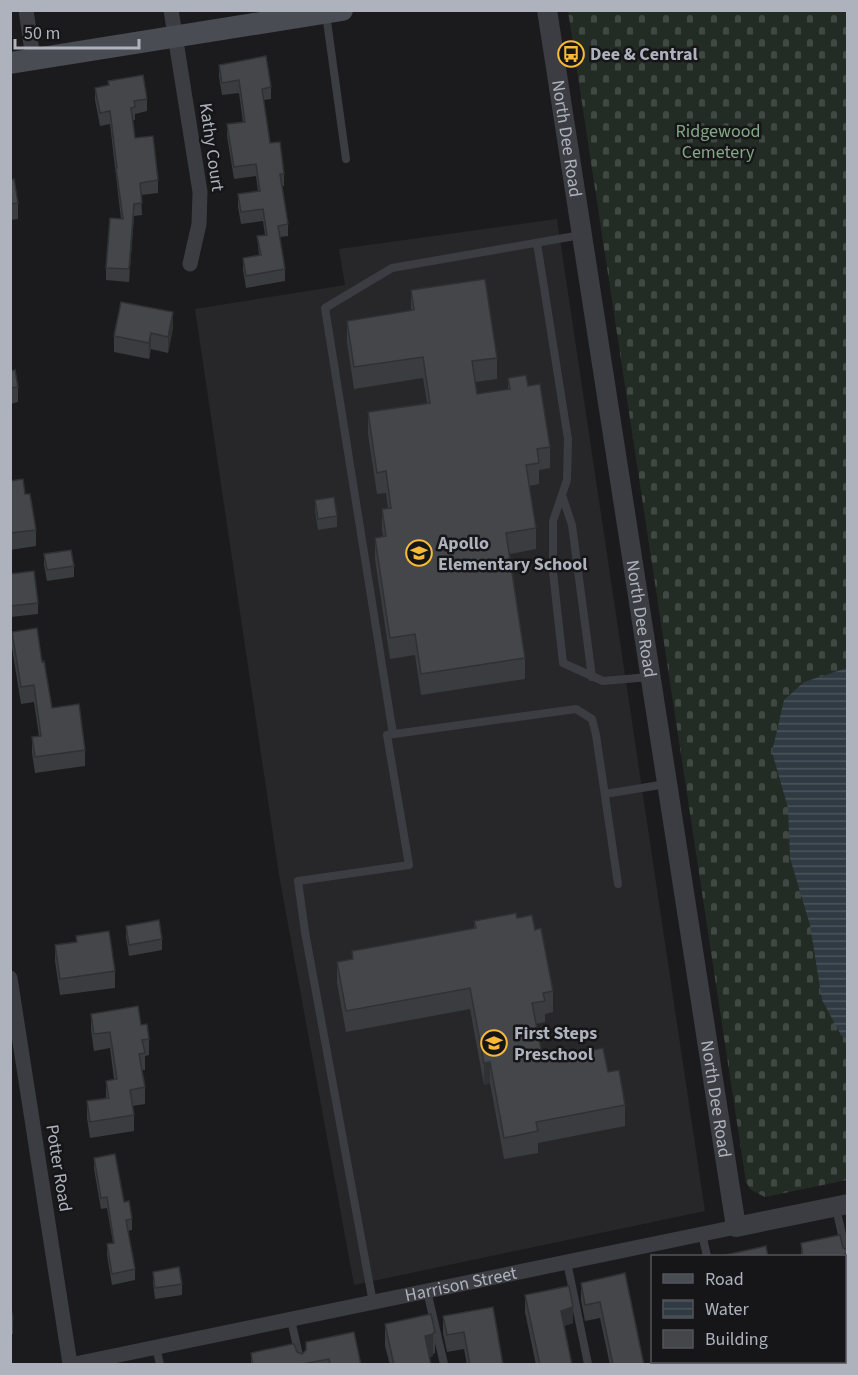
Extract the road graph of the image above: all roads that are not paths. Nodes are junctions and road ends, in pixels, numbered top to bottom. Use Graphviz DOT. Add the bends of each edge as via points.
graph roads {
  1 [pos="26,10"];
  2 [pos="171,10"];
  3 [pos="547,10"];
  4 [pos="334,12"];
  5 [pos="176,36"];
  6 [pos="33,59"];
  7 [pos="10,63"];
  8 [pos="346,159"];
  9 [pos="582,235"];
  10 [pos="537,243"];
  11 [pos="190,264"];
  12 [pos="562,495"];
  13 [pos="592,677"];
  14 [pos="650,677"];
  15 [pos="393,734"];
  16 [pos="667,784"];
  17 [pos="605,794"];
  18 [pos="618,884"];
  19 [pos="10,978"];
  20 [pos="842,1206"];
  21 [pos="736,1227"];
  22 [pos="702,1234"];
  23 [pos="707,1255"];
  24 [pos="848,1261"];
  25 [pos="567,1262"];
  26 [pos="427,1291"];
  27 [pos="373,1303"];
  28 [pos="291,1320"];
  29 [pos="156,1348"];
  30 [pos="70,1365"];
  31 [pos="75,1365"];
  32 [pos="160,1365"];
  33 [pos="301,1365"];
  34 [pos="444,1365"];
  35 [pos="588,1365"];
  1 -- 6 [label="street"];
  2 -- 5 [label="street, Kathy Court"];
  3 -- 9 [label="street, North Dee Road"];
  4 -- 5 [label="main road"];
  4 -- 8 [label="lane"];
  5 -- 6 [label="main road"];
  5 -- 11 [label="street, Kathy Court" via="200,192 199,224"];
  6 -- 7 [label="main road"];
  9 -- 10 [label="lane"];
  9 -- 14 [label="street, North Dee Road"];
  10 -- 12 [label="lane" via="568,439 567,480"];
  10 -- 15 [label="lane" via="392,268 325,308"];
  12 -- 13 [label="lane" via="572,525"];
  12 -- 13 [label="lane" via="553,521 553,572 563,663"];
  13 -- 14 [label="lane" via="603,681"];
  14 -- 16 [label="street, North Dee Road"];
  15 -- 17 [label="lane" via="576,709 592,719"];
  15 -- 27 [label="lane" via="387,735 409,865 298,881"];
  16 -- 17 [label="lane"];
  16 -- 21 [label="street, North Dee Road"];
  17 -- 18 [label="lane"];
  19 -- 30 [label="street, Potter Road"];
  20 -- 21 [label="street, Harrison Street"];
  20 -- 24 [label="lane"];
  21 -- 22 [label="street, Harrison Street"];
  22 -- 23 [label="lane"];
  22 -- 25 [label="street, Harrison Street"];
  25 -- 26 [label="street, Harrison Street"];
  25 -- 35 [label="lane"];
  26 -- 27 [label="street, Harrison Street"];
  26 -- 34 [label="lane"];
  27 -- 28 [label="street, Harrison Street"];
  28 -- 29 [label="street, Harrison Street"];
  28 -- 33 [label="lane"];
  29 -- 31 [label="street, Harrison Street"];
  29 -- 32 [label="lane"];
}
